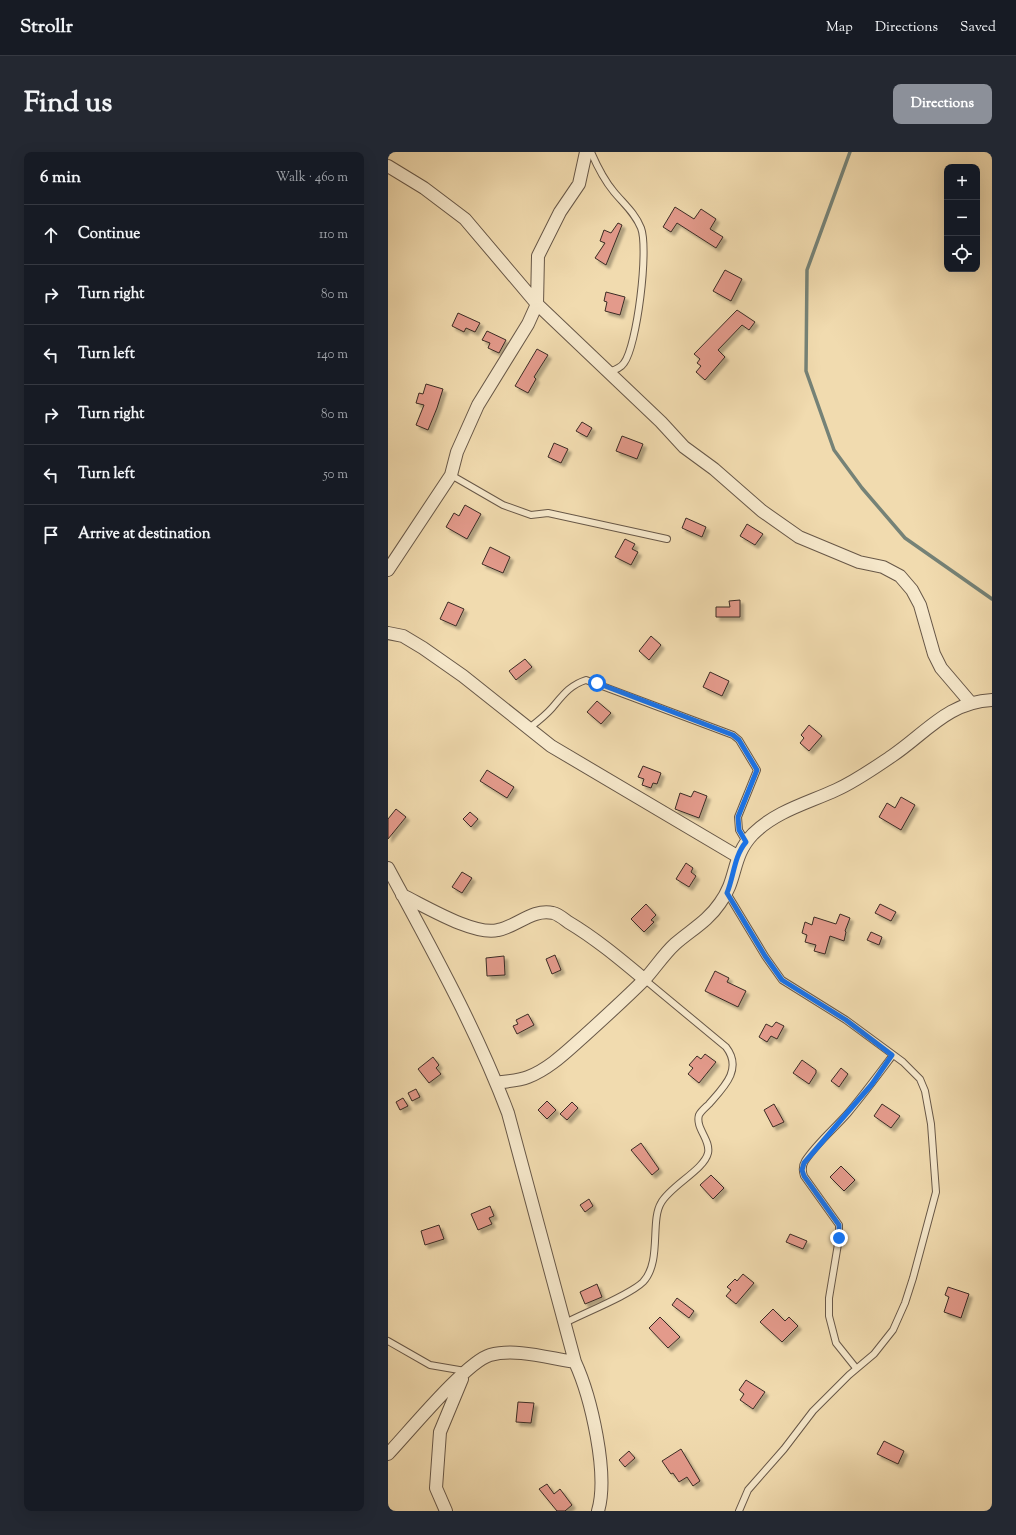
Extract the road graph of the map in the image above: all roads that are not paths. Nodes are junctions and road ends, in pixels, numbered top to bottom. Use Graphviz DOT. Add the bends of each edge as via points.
graph roads {
  1 [pos="586,152"];
  2 [pos="591,152"];
  3 [pos="388,166"];
  4 [pos="537,304"];
  5 [pos="608,372"];
  6 [pos="450,475"];
  7 [pos="667,539"];
  8 [pos="388,570"];
  9 [pos="388,633"];
  10 [pos="992,700"];
  11 [pos="970,702"];
  12 [pos="528,729"];
  13 [pos="746,842"];
  14 [pos="737,856"];
  15 [pos="388,868"];
  16 [pos="727,893"];
  17 [pos="402,895"];
  18 [pos="644,979"];
  19 [pos="892,1055"];
  20 [pos="496,1083"];
  21 [pos="565,1322"];
  22 [pos="388,1341"];
  23 [pos="575,1362"];
  24 [pos="856,1368"];
  25 [pos="466,1371"];
  26 [pos="388,1454"];
  27 [pos="446,1511"];
  28 [pos="598,1511"];
  29 [pos="738,1511"];
  1 -- 4 [label="street" via="579,184 560,212 538,256"];
  2 -- 5 [label="lane" via="600,172 634,214 642,230 644,261 633,345 624,363 618,369"];
  3 -- 4 [label="street" via="424,188 466,219"];
  4 -- 5 [label="street"];
  4 -- 6 [label="street" via="528,324 478,405 457,452"];
  5 -- 11 [label="street" via="684,447 799,537 859,562 883,567 900,576 920,605 934,654 941,668"];
  6 -- 7 [label="lane" via="503,504 531,515 548,513"];
  6 -- 8 [label="street"];
  9 -- 12 [label="street" via="403,636 423,648 463,676"];
  10 -- 11 [label="street"];
  11 -- 13 [label="street" via="932,724 868,773 838,790 774,818"];
  12 -- 13 [label="lane" via="576,683 586,680 733,735 739,740 757,770 738,817 739,830"];
  12 -- 14 [label="street" via="551,746"];
  13 -- 14 [label="street"];
  14 -- 16 [label="street"];
  15 -- 17 [label="street"];
  16 -- 18 [label="street" via="707,920 674,945"];
  16 -- 19 [label="lane" via="782,980 846,1020"];
  17 -- 18 [label="street" via="450,919 487,932 511,926 534,914 554,913 580,929"];
  17 -- 20 [label="street" via="433,952"];
  18 -- 20 [label="street" via="554,1062 529,1077"];
  18 -- 21 [label="lane" via="726,1047 734,1063 732,1072 725,1085 700,1114 698,1122 709,1151 706,1158 659,1206 656,1241 643,1282 632,1290"];
  19 -- 24 [label="lane" via="913,1070 925,1091 931,1124 936,1192 913,1278 893,1330 883,1346"];
  19 -- 24 [label="lane" via="853,1108 810,1155 802,1170 839,1225 829,1316 836,1343"];
  20 -- 21 [label="street" via="508,1113 526,1175"];
  21 -- 23 [label="street"];
  22 -- 25 [label="lane" via="430,1365"];
  23 -- 25 [label="street" via="509,1352 489,1355"];
  23 -- 28 [label="street" via="587,1393 599,1453 602,1487"];
  24 -- 29 [label="lane" via="813,1411 748,1490"];
  25 -- 26 [label="street"];
  25 -- 27 [label="street" via="440,1432 436,1488"];
}
